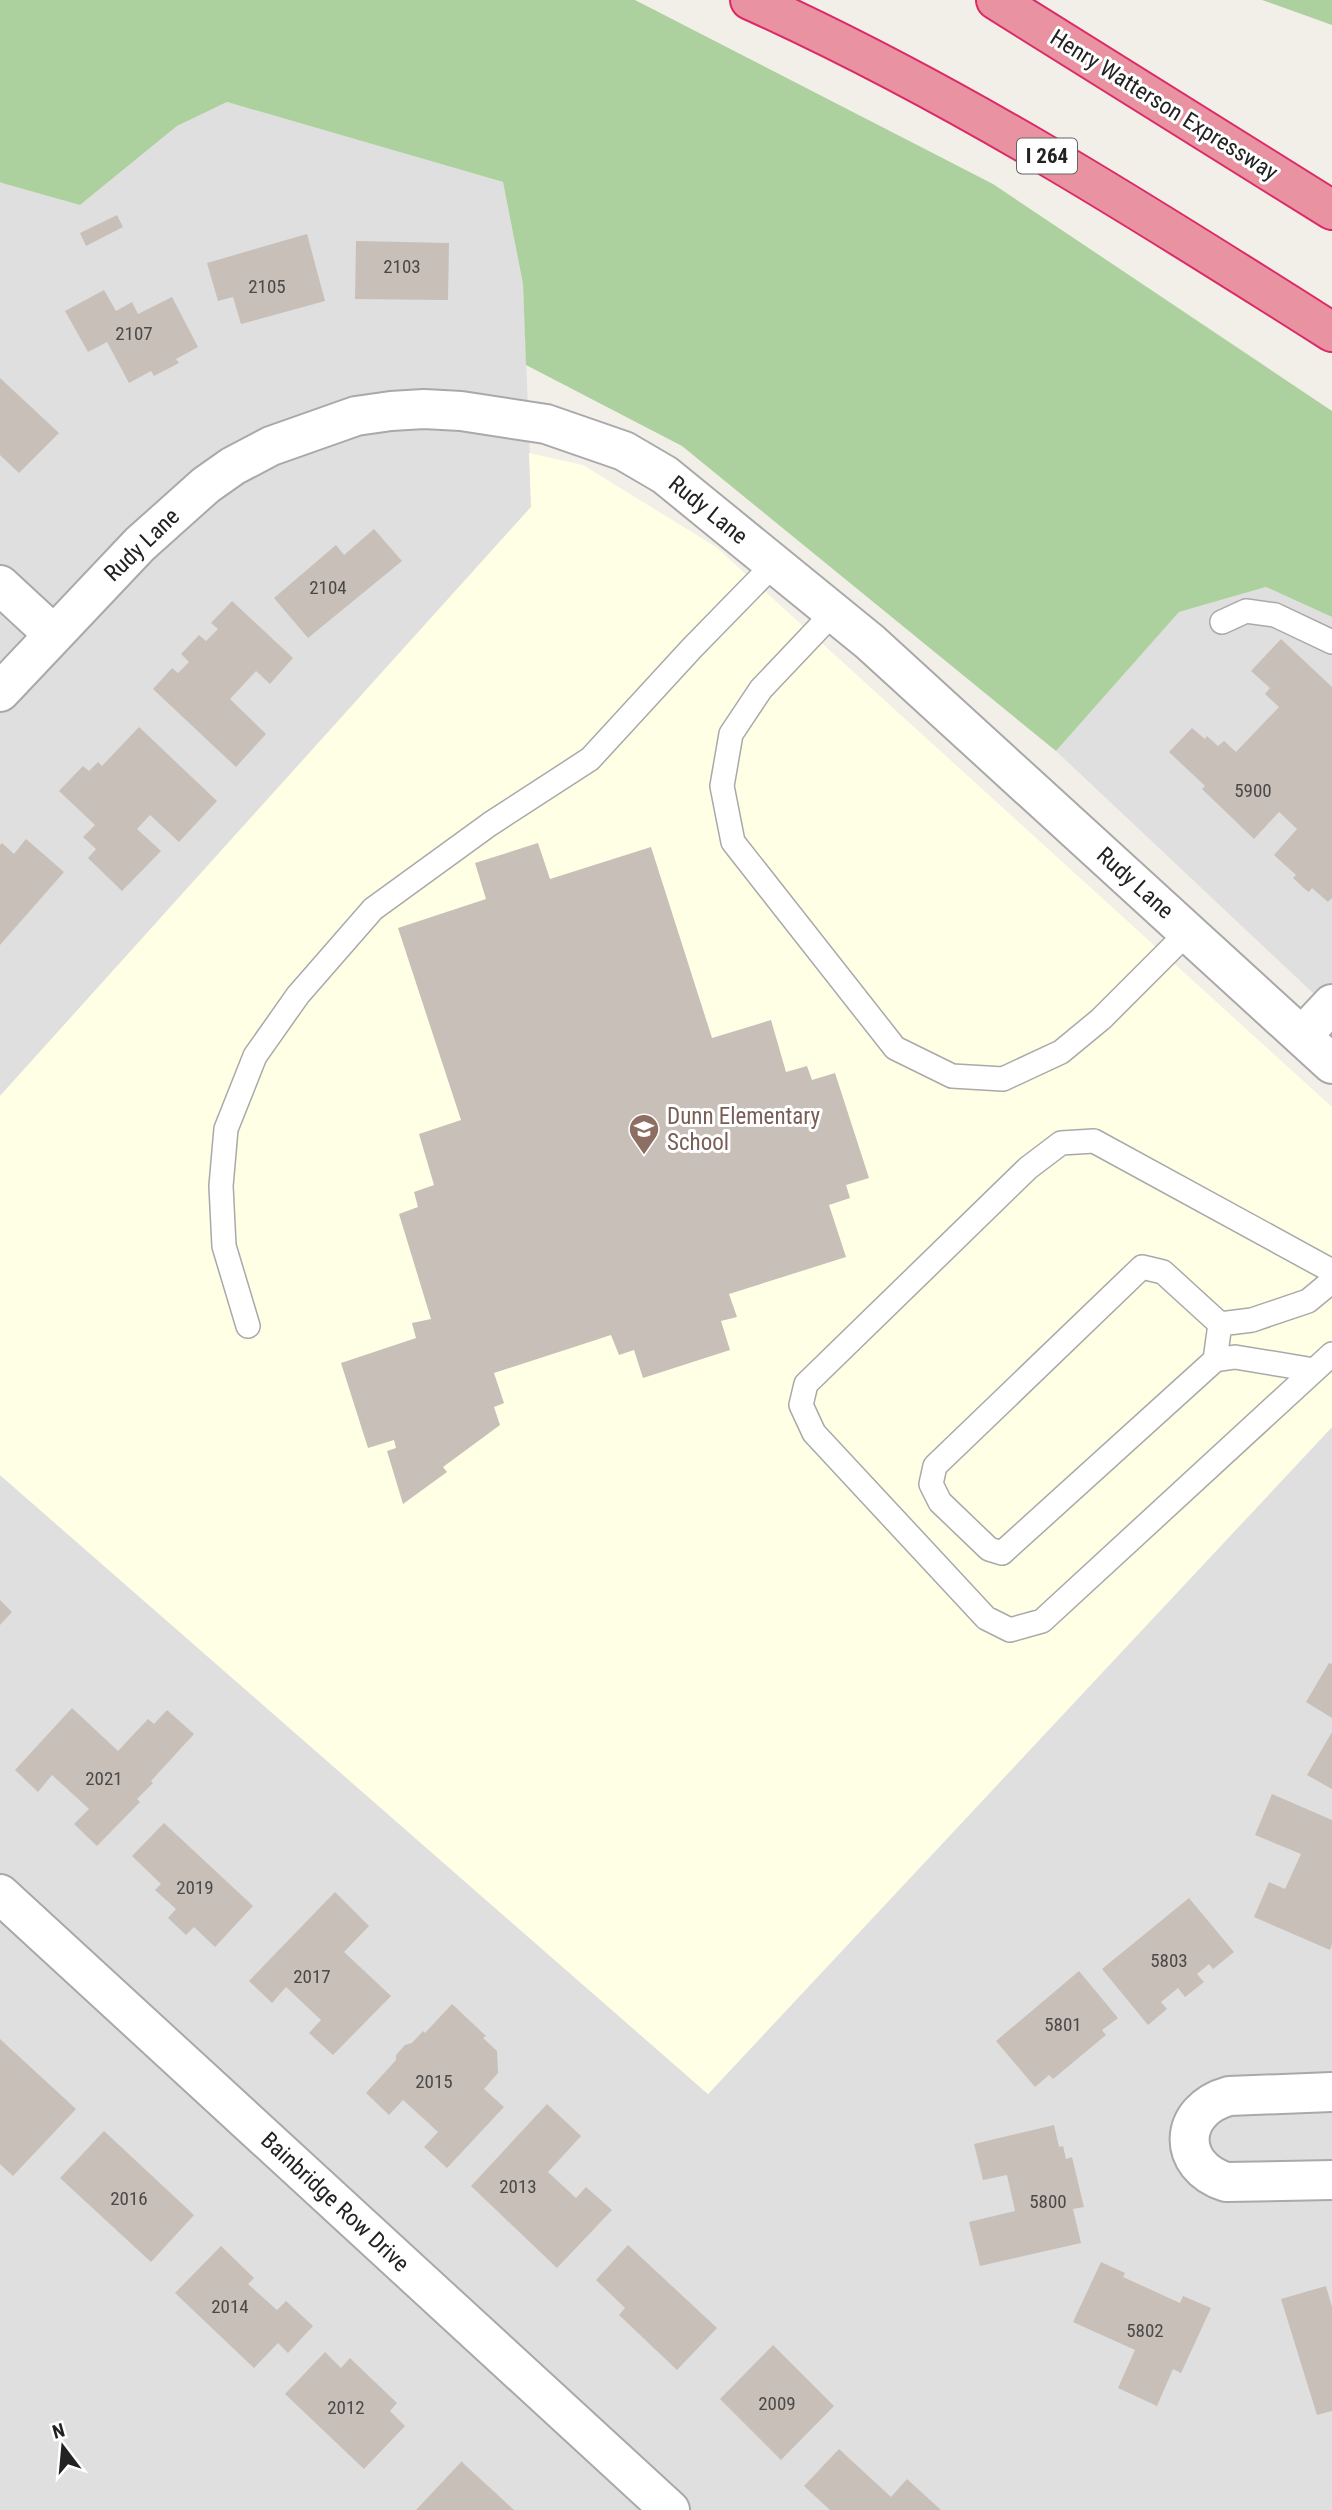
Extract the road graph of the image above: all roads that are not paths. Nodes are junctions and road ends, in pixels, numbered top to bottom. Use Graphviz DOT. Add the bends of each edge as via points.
graph roads {
  1 [pos="750,0"];
  2 [pos="996,0"];
  3 [pos="1332,210"];
  4 [pos="1332,332"];
  5 [pos="775,564"];
  6 [pos="0,585"];
  7 [pos="834,612"];
  8 [pos="1222,622"];
  9 [pos="52,634"];
  10 [pos="1332,642"];
  11 [pos="0,692"];
  12 [pos="1188,932"];
  13 [pos="1332,1004"];
  14 [pos="1302,1035"];
  15 [pos="1332,1064"];
  16 [pos="1332,1271"];
  17 [pos="1332,1281"];
  18 [pos="1220,1324"];
  19 [pos="248,1326"];
  20 [pos="1332,1354"];
  21 [pos="1215,1360"];
  22 [pos="1314,1370"];
  23 [pos="0,1895"];
  24 [pos="1332,2092"];
  25 [pos="1332,2180"];
  26 [pos="670,2510"];
  1 -- 4 [label="highway, I 264" via="964,107"];
  2 -- 3 [label="highway, Henry Watterson Expressway"];
  5 -- 7 [label="street, Rudy Lane"];
  5 -- 9 [label="street, Rudy Lane" via="665,475 624,451 546,424 461,411 391,411 314,429 233,466 140,544"];
  5 -- 19 [label="lane" via="590,759 373,909 298,995 255,1056 226,1129 221,1186 224,1246"];
  6 -- 9 [label="street"];
  7 -- 12 [label="street, Rudy Lane"];
  7 -- 12 [label="lane" via="761,689 731,734 722,786 733,842 895,1048 952,1076 1003,1079 1061,1052"];
  8 -- 10 [label="lane" via="1246,611 1275,615"];
  9 -- 11 [label="street, Rudy Lane"];
  12 -- 14 [label="street, Rudy Lane"];
  13 -- 14 [label="street"];
  14 -- 15 [label="street, Rudy Lane"];
  16 -- 22 [label="lane" via="1094,1141 1061,1143 1028,1168 806,1384 801,1405 814,1433 985,1618 1010,1630 1042,1621"];
  17 -- 18 [label="lane" via="1308,1301 1252,1320"];
  18 -- 21 [label="lane"];
  18 -- 21 [label="lane" via="1163,1272 1142,1267 934,1466 931,1484 940,1502 989,1549 1002,1553"];
  20 -- 22 [label="lane"];
  21 -- 22 [label="lane" via="1235,1357"];
  23 -- 26 [label="street, Bainbridge Row Drive"];
  24 -- 25 [label="street" via="1216,2099 1197,2114 1189,2141 1200,2168 1226,2182"];
}
